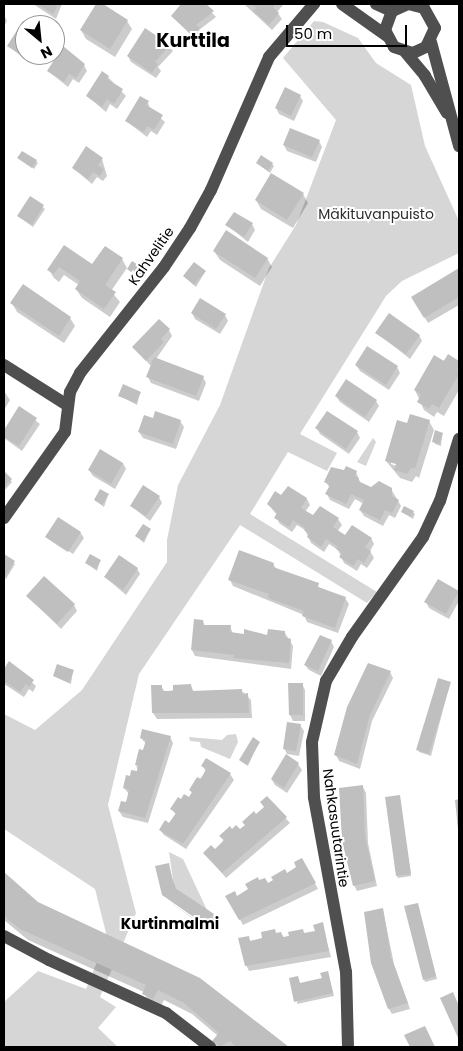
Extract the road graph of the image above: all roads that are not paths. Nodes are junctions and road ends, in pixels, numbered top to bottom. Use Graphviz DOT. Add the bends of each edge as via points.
graph roads {
  1 [pos="314,4"];
  2 [pos="342,4"];
  3 [pos="376,4"];
  4 [pos="409,4"];
  5 [pos="431,9"];
  6 [pos="392,11"];
  7 [pos="387,36"];
  8 [pos="431,42"];
  9 [pos="406,53"];
  10 [pos="450,120"];
  11 [pos="459,146"];
  12 [pos="4,365"];
  13 [pos="67,405"];
  14 [pos="459,439"];
  15 [pos="4,518"];
  16 [pos="4,936"];
  17 [pos="210,1047"];
  18 [pos="348,1047"];
  1 -- 13 [label="street, Kahvelitie" via="263,68 211,190 190,228 164,267 80,373"];
  2 -- 7 [label="street"];
  3 -- 6 [label="street"];
  4 -- 5 [label="street"];
  4 -- 6 [label="street"];
  5 -- 8 [label="street" via="435,28"];
  6 -- 7 [label="street" via="386,23"];
  7 -- 9 [label="street" via="394,47"];
  8 -- 9 [label="street" via="420,51"];
  8 -- 10 [label="street" via="445,85"];
  9 -- 10 [label="street" via="425,76"];
  10 -- 11 [label="street"];
  12 -- 13 [label="street"];
  13 -- 15 [label="street, Kahvelitie" via="65,432"];
  14 -- 18 [label="street, Nahkasuutarintie" via="440,501 423,537 352,637 326,680 314,733 311,767 314,797 346,972"];
  16 -- 17 [label="street" via="57,964 166,1012"];
}
